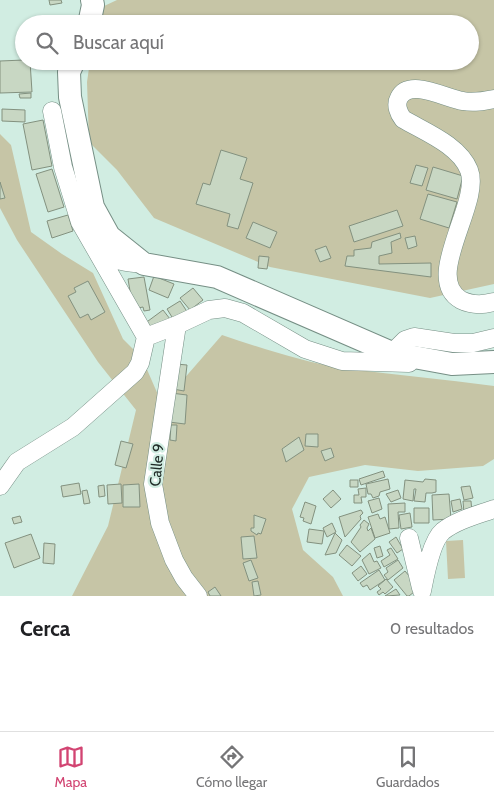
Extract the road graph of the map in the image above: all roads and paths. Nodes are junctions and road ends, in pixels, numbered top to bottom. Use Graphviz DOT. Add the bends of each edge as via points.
graph roads {
  1 [pos="92,0"];
  2 [pos="91,15"];
  3 [pos="70,70"];
  4 [pos="494,99"];
  5 [pos="52,111"];
  6 [pos="93,242"];
  7 [pos="144,264"];
  8 [pos="494,302"];
  9 [pos="177,325"];
  10 [pos="146,337"];
  11 [pos="494,338"];
  12 [pos="392,353"];
  13 [pos="494,362"];
  14 [pos="452,364"];
  15 [pos="0,486"];
  16 [pos="494,509"];
  17 [pos="409,538"];
  18 [pos="423,593"];
  19 [pos="198,596"];
  1 -- 2 [label="main road"];
  3 -- 7 [label="main road" via="70,97 93,207 109,236"];
  4 -- 8 [label="street" via="463,102 423,89 404,92 398,98 399,113 403,119 451,148 463,159 470,172 469,198 448,265 448,281 454,296 467,303 484,305"];
  5 -- 6 [label="street" via="63,167 80,222"];
  6 -- 7 [label="street" via="105,255 119,262"];
  6 -- 10 [label="street"];
  7 -- 12 [label="main road" via="217,277"];
  9 -- 10 [label="street"];
  9 -- 14 [label="street" via="209,310 225,308 243,313 305,349 342,361"];
  9 -- 19 [label="street, Calle 9" via="153,484 160,523 174,560"];
  10 -- 15 [label="street" via="136,372 74,427 17,462"];
  11 -- 12 [label="street" via="454,343 414,337 405,340"];
  12 -- 14 [label="main road"];
  13 -- 14 [label="main road"];
  16 -- 18 [label="street" via="442,532 426,571"];
  17 -- 18 [label="street"];
}
